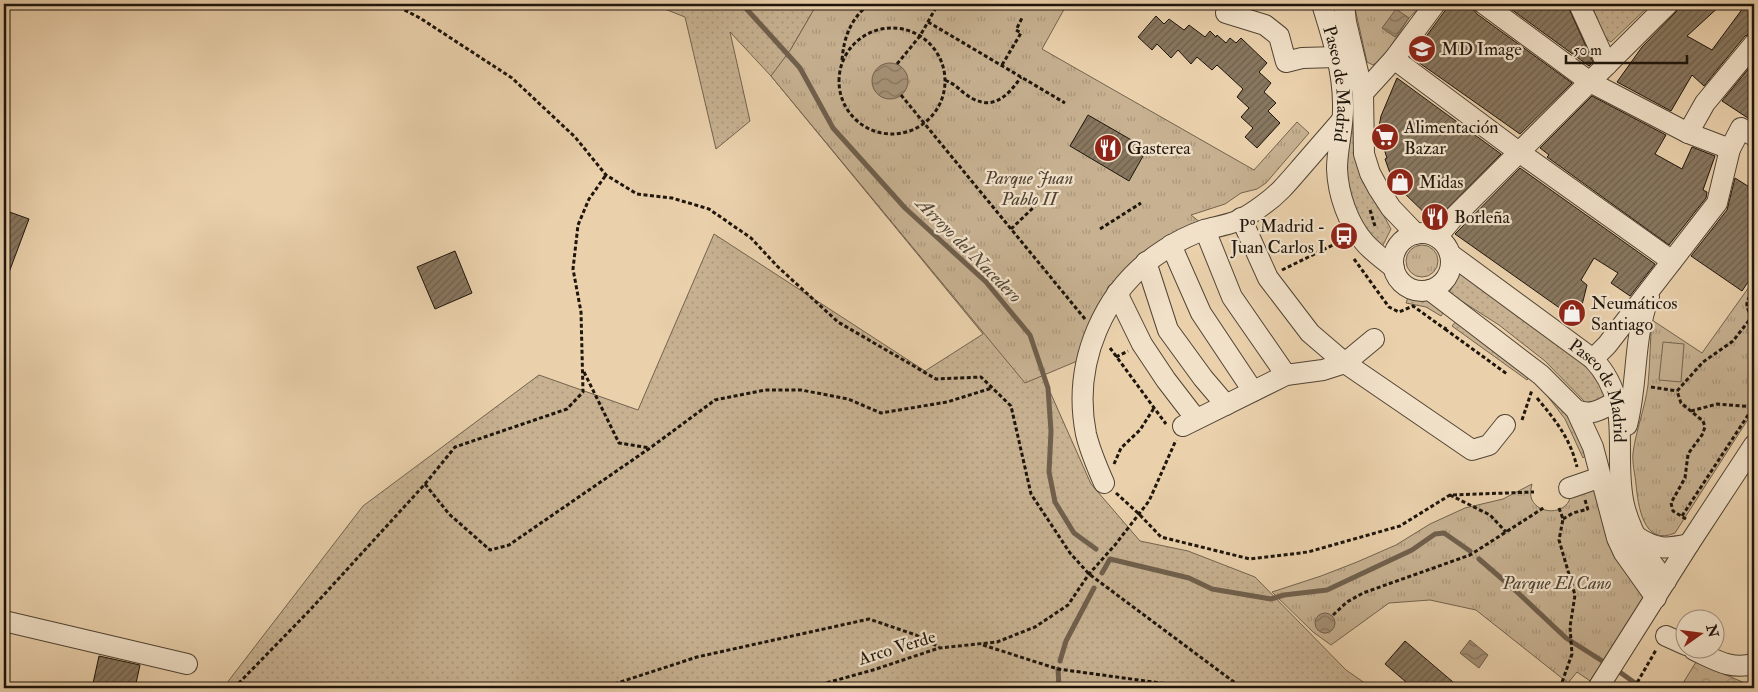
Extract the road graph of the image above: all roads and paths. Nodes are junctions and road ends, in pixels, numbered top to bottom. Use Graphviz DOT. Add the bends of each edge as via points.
graph roads {
  1 [pos="393,4"];
  2 [pos="869,4"];
  3 [pos="938,4"];
  4 [pos="1322,4"];
  5 [pos="1344,4"];
  6 [pos="1435,4"];
  7 [pos="1484,4"];
  8 [pos="1579,4"];
  9 [pos="1668,4"];
  10 [pos="1226,14"];
  11 [pos="1022,18"];
  12 [pos="928,22"];
  13 [pos="920,36"];
  14 [pos="1754,44"];
  15 [pos="1337,58"];
  16 [pos="1394,60"];
  17 [pos="842,62"];
  18 [pos="897,64"];
  19 [pos="1607,65"];
  20 [pos="1002,66"];
  21 [pos="1021,77"];
  22 [pos="945,80"];
  23 [pos="1590,82"];
  24 [pos="1363,93"];
  25 [pos="901,95"];
  26 [pos="1065,103"];
  27 [pos="1342,120"];
  28 [pos="924,123"];
  29 [pos="1688,134"];
  30 [pos="1754,136"];
  31 [pos="1730,149"];
  32 [pos="1519,152"];
  33 [pos="1302,166"];
  34 [pos="1337,168"];
  35 [pos="606,175"];
  36 [pos="1141,202"];
  37 [pos="1035,206"];
  38 [pos="1241,218"];
  39 [pos="1012,229"];
  40 [pos="1100,229"];
  41 [pos="1205,230"];
  42 [pos="1416,234"];
  43 [pos="1437,237"];
  44 [pos="1171,246"];
  45 [pos="1349,253"];
  46 [pos="1450,254"];
  47 [pos="1672,260"];
  48 [pos="1146,262"];
  49 [pos="1394,268"];
  50 [pos="1655,283"];
  51 [pos="1754,289"];
  52 [pos="1430,290"];
  53 [pos="1117,294"];
  54 [pos="1456,309"];
  55 [pos="1754,314"];
  56 [pos="1752,318"];
  57 [pos="1445,329"];
  58 [pos="1096,330"];
  59 [pos="1374,339"];
  60 [pos="1593,359"];
  61 [pos="1345,363"];
  62 [pos="583,369"];
  63 [pos="1286,375"];
  64 [pos="1514,379"];
  65 [pos="1643,386"];
  66 [pos="992,388"];
  67 [pos="1529,390"];
  68 [pos="1253,391"];
  69 [pos="1677,391"];
  70 [pos="1617,401"];
  71 [pos="1226,405"];
  72 [pos="1754,407"];
  73 [pos="1154,408"];
  74 [pos="1576,410"];
  75 [pos="1690,411"];
  76 [pos="1505,425"];
  77 [pos="1185,428"];
  78 [pos="1754,445"];
  79 [pos="650,448"];
  80 [pos="1621,449"];
  81 [pos="1601,477"];
  82 [pos="1103,480"];
  83 [pos="425,484"];
  84 [pos="1575,486"];
  85 [pos="1534,492"];
  86 [pos="1450,495"];
  87 [pos="1545,508"];
  88 [pos="1559,508"];
  89 [pos="1588,510"];
  90 [pos="1140,514"];
  91 [pos="1682,516"];
  92 [pos="1688,520"];
  93 [pos="1506,532"];
  94 [pos="1637,537"];
  95 [pos="1689,544"];
  96 [pos="1089,574"];
  97 [pos="1661,590"];
  98 [pos="1333,615"];
  99 [pos="4,620"];
  100 [pos="1666,636"];
  101 [pos="1676,640"];
  102 [pos="980,644"];
  103 [pos="939,648"];
  104 [pos="1654,654"];
  105 [pos="1715,660"];
  106 [pos="187,664"];
  107 [pos="1754,664"];
  108 [pos="1602,681"];
  109 [pos="234,688"];
  110 [pos="602,688"];
  111 [pos="808,688"];
  112 [pos="1197,688"];
  113 [pos="1242,688"];
  114 [pos="1560,688"];
  115 [pos="1634,688"];
  1 -- 35 [label="path" via="512,78 575,137"];
  2 -- 17 [label="path" via="849,29"];
  3 -- 12 [label="path"];
  4 -- 15 [label="street, Paseo de Madrid"];
  5 -- 24 [label="street, Paseo de Madrid"];
  6 -- 16 [label="street"];
  7 -- 23 [label="street"];
  8 -- 19 [label="street"];
  9 -- 19 [label="street"];
  10 -- 15 [label="street" via="1265,25 1279,36 1286,62 1302,58"];
  11 -- 20 [label="path" via="1016,30 1021,33"];
  12 -- 13 [label="path"];
  12 -- 20 [label="path"];
  13 -- 17 [label="path" via="894,28 875,31 857,41"];
  13 -- 18 [label="path"];
  13 -- 22 [label="path" via="938,55"];
  14 -- 29 [label="street" via="1704,103"];
  15 -- 27 [label="street, Paseo de Madrid"];
  16 -- 24 [label="street"];
  16 -- 32 [label="street"];
  17 -- 28 [label="path" via="839,87 842,99 856,120 877,132 890,134 902,133"];
  19 -- 23 [label="street"];
  20 -- 21 [label="path"];
  21 -- 22 [label="path" via="1003,99 990,103 978,101"];
  21 -- 26 [label="path"];
  22 -- 28 [label="path" via="940,104"];
  23 -- 29 [label="street"];
  23 -- 32 [label="street"];
  24 -- 42 [label="street, Paseo de Madrid" via="1364,154 1370,173 1391,208"];
  25 -- 28 [label="path"];
  27 -- 33 [label="street"];
  27 -- 34 [label="street, Paseo de Madrid"];
  28 -- 39 [label="path"];
  29 -- 31 [label="street"];
  30 -- 31 [label="street" via="1741,128"];
  31 -- 47 [label="street" via="1717,203"];
  32 -- 43 [label="street"];
  32 -- 47 [label="street"];
  33 -- 34 [label="street" via="1320,162"];
  33 -- 38 [label="street" via="1285,187"];
  34 -- 49 [label="street, Paseo de Madrid" via="1344,204 1355,229 1364,242"];
  35 -- 62 [label="path" via="589,200 578,226 573,269 581,312"];
  35 -- 66 [label="path" via="637,194 672,198 709,209 751,238 838,322 936,379 981,377"];
  36 -- 40 [label="path"];
  37 -- 39 [label="path"];
  38 -- 41 [label="street"];
  38 -- 61 [label="street" via="1268,278 1310,333"];
  39 -- 58 [label="path"];
  41 -- 44 [label="street"];
  41 -- 63 [label="street" via="1232,297"];
  42 -- 43 [label="street"];
  42 -- 49 [label="street" via="1398,246"];
  43 -- 46 [label="street"];
  44 -- 48 [label="street"];
  44 -- 68 [label="street" via="1201,313"];
  45 -- 57 [label="path" via="1389,307 1399,312 1413,306"];
  46 -- 52 [label="street" via="1448,277"];
  46 -- 60 [label="street, Paseo de Madrid"];
  47 -- 50 [label="street"];
  48 -- 53 [label="street"];
  48 -- 71 [label="street" via="1168,330"];
  49 -- 52 [label="street" via="1397,277 1412,290"];
  50 -- 60 [label="street"];
  50 -- 80 [label="street" via="1638,342 1629,417"];
  51 -- 56 [label="path" via="1746,302"];
  52 -- 54 [label="street, Paseo de Madrid"];
  53 -- 58 [label="street"];
  53 -- 77 [label="street" via="1142,344 1166,380"];
  54 -- 57 [label="path"];
  54 -- 74 [label="street, Paseo de Madrid" via="1541,375"];
  55 -- 56 [label="path"];
  56 -- 69 [label="path" via="1733,342 1703,362"];
  57 -- 64 [label="path"];
  58 -- 73 [label="path"];
  58 -- 82 [label="street" via="1084,381 1083,408 1086,434"];
  59 -- 61 [label="street"];
  60 -- 70 [label="street, Paseo de Madrid" via="1604,370"];
  61 -- 63 [label="street"];
  61 -- 76 [label="street" via="1472,450 1489,445"];
  62 -- 79 [label="path" via="619,443"];
  62 -- 83 [label="path" via="583,392 567,409 455,447"];
  63 -- 68 [label="street"];
  65 -- 69 [label="path"];
  66 -- 79 [label="path" via="946,402 882,413 848,399 801,390 764,390 715,400"];
  66 -- 96 [label="path" via="1011,406 1031,494 1070,553"];
  67 -- 84 [label="path" via="1560,425 1573,450"];
  68 -- 71 [label="street"];
  69 -- 75 [label="path" via="1680,403"];
  70 -- 74 [label="street" via="1592,414"];
  70 -- 80 [label="street, Paseo de Madrid"];
  71 -- 77 [label="street"];
  72 -- 75 [label="path" via="1717,404"];
  72 -- 91 [label="path"];
  73 -- 77 [label="path"];
  73 -- 82 [label="path" via="1140,430 1122,448"];
  74 -- 81 [label="street, Paseo de Madrid" via="1593,446"];
  75 -- 91 [label="path" via="1703,420 1705,427 1688,454 1685,478 1671,503 1673,511"];
  77 -- 90 [label="path, Arco Verde"];
  78 -- 95 [label="street"];
  79 -- 83 [label="path" via="509,545 490,550 449,514"];
  80 -- 94 [label="street, Paseo de Madrid" via="1624,504"];
  81 -- 84 [label="street"];
  81 -- 97 [label="street, Paseo de Madrid" via="1624,553"];
  82 -- 90 [label="path"];
  83 -- 109 [label="path"];
  84 -- 89 [label="path"];
  85 -- 86 [label="path"];
  86 -- 90 [label="path" via="1400,526 1308,552 1250,559 1161,537"];
  86 -- 93 [label="path" via="1490,515"];
  87 -- 93 [label="path"];
  88 -- 114 [label="path" via="1563,519 1559,540 1575,595 1570,627 1572,654"];
  90 -- 96 [label="path, Arco Verde"];
  91 -- 92 [label="path"];
  93 -- 98 [label="path" via="1470,555 1364,593"];
  94 -- 95 [label="street" via="1658,548"];
  94 -- 97 [label="street, Paseo de Madrid"];
  95 -- 97 [label="street"];
  96 -- 102 [label="path, Arco Verde" via="1068,605 1035,627 997,642"];
  96 -- 113 [label="path"];
  97 -- 108 [label="street"];
  99 -- 106 [label="street"];
  100 -- 101 [label="street"];
  102 -- 103 [label="path, Arco Verde"];
  102 -- 112 [label="path" via="1058,669"];
  103 -- 110 [label="path" via="916,635 869,619 697,657"];
  103 -- 111 [label="path, Arco Verde"];
  104 -- 115 [label="path"];
  105 -- 107 [label="street" via="1728,666"];
}
